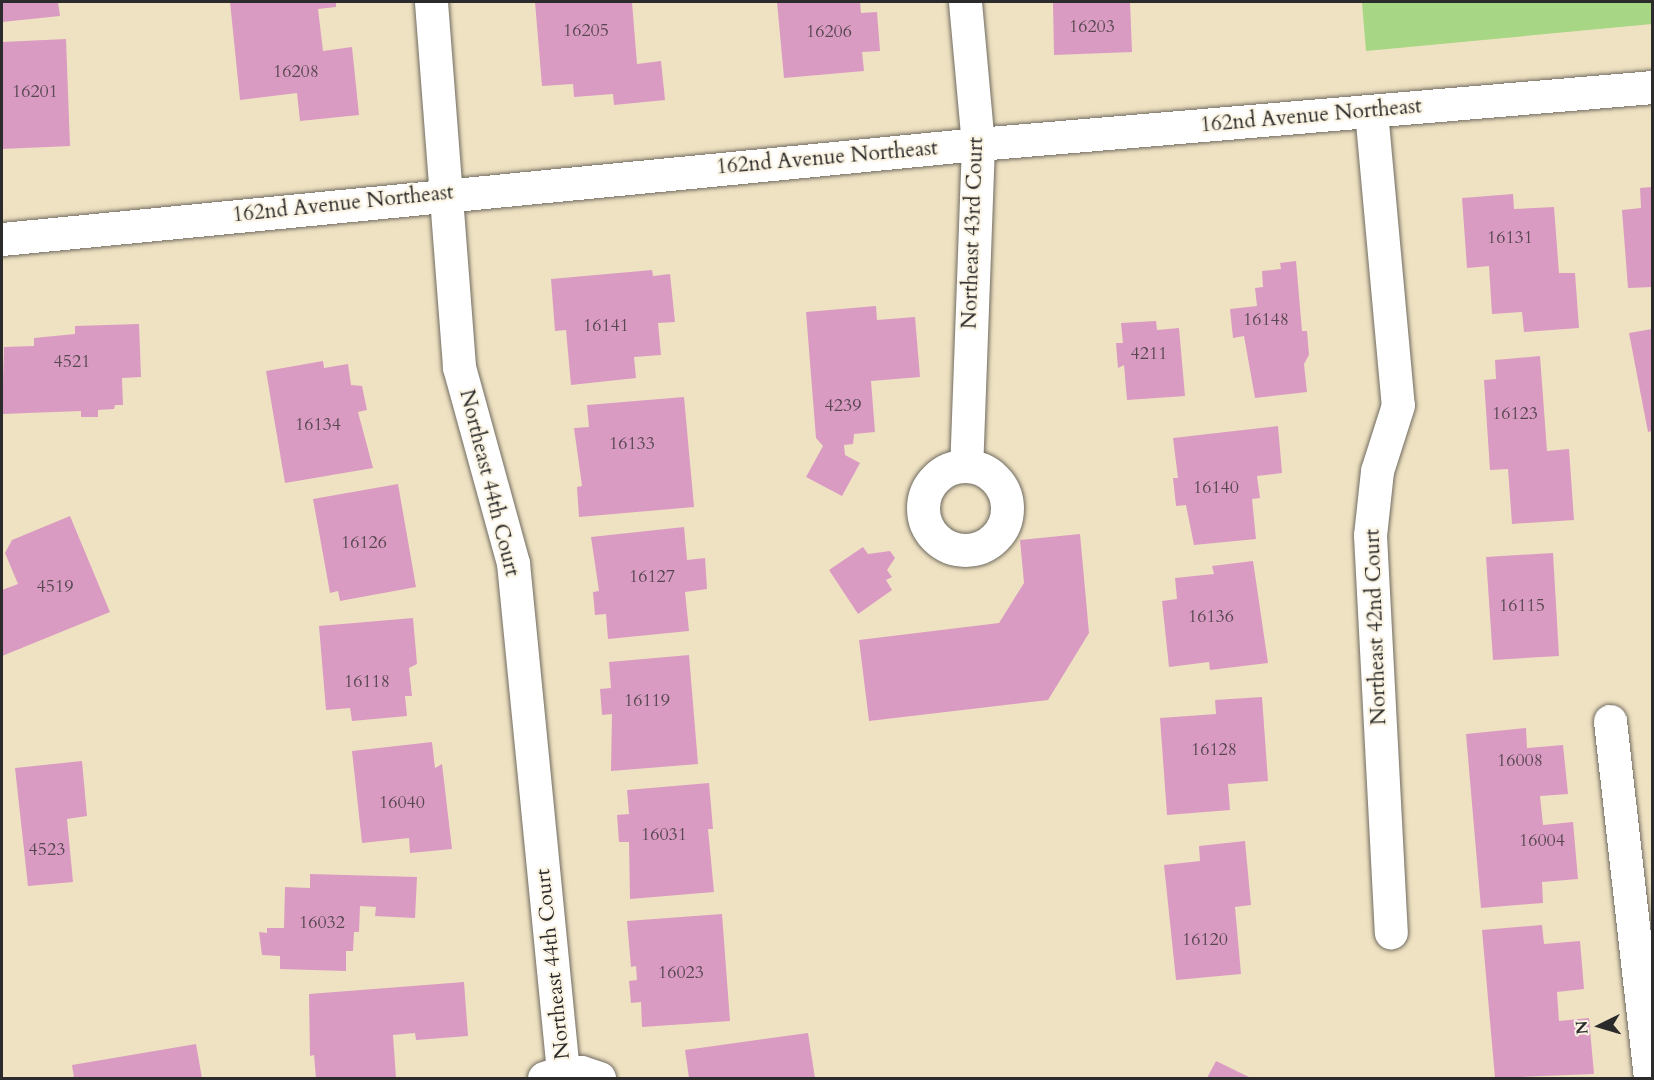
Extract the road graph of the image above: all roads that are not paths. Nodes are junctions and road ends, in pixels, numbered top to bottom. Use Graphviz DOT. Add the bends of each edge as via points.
graph roads {
  1 [pos="431,2"];
  2 [pos="965,2"];
  3 [pos="1653,87"];
  4 [pos="1371,111"];
  5 [pos="978,144"];
  6 [pos="447,194"];
  7 [pos="2,239"];
  8 [pos="966,466"];
  9 [pos="1610,721"];
  10 [pos="1391,932"];
  11 [pos="1648,1003"];
  12 [pos="554,1075"];
  13 [pos="599,1078"];
  14 [pos="1650,1078"];
  1 -- 6 [label="street, Northeast 44th Court"];
  2 -- 5 [label="street, Northeast 43rd Court"];
  3 -- 4 [label="street, 162nd Avenue Northeast"];
  4 -- 5 [label="street, 162nd Avenue Northeast"];
  4 -- 10 [label="street, Northeast 42nd Court" via="1398,405 1377,471 1370,535"];
  5 -- 6 [label="street, 162nd Avenue Northeast"];
  5 -- 8 [label="street, Northeast 43rd Court"];
  6 -- 7 [label="street, 162nd Avenue Northeast"];
  6 -- 12 [label="street, Northeast 44th Court" via="459,367 513,563"];
  9 -- 11 [label="street"];
  11 -- 14 [label="street"];
  12 -- 13 [label="street" via="581,1072"];
}
